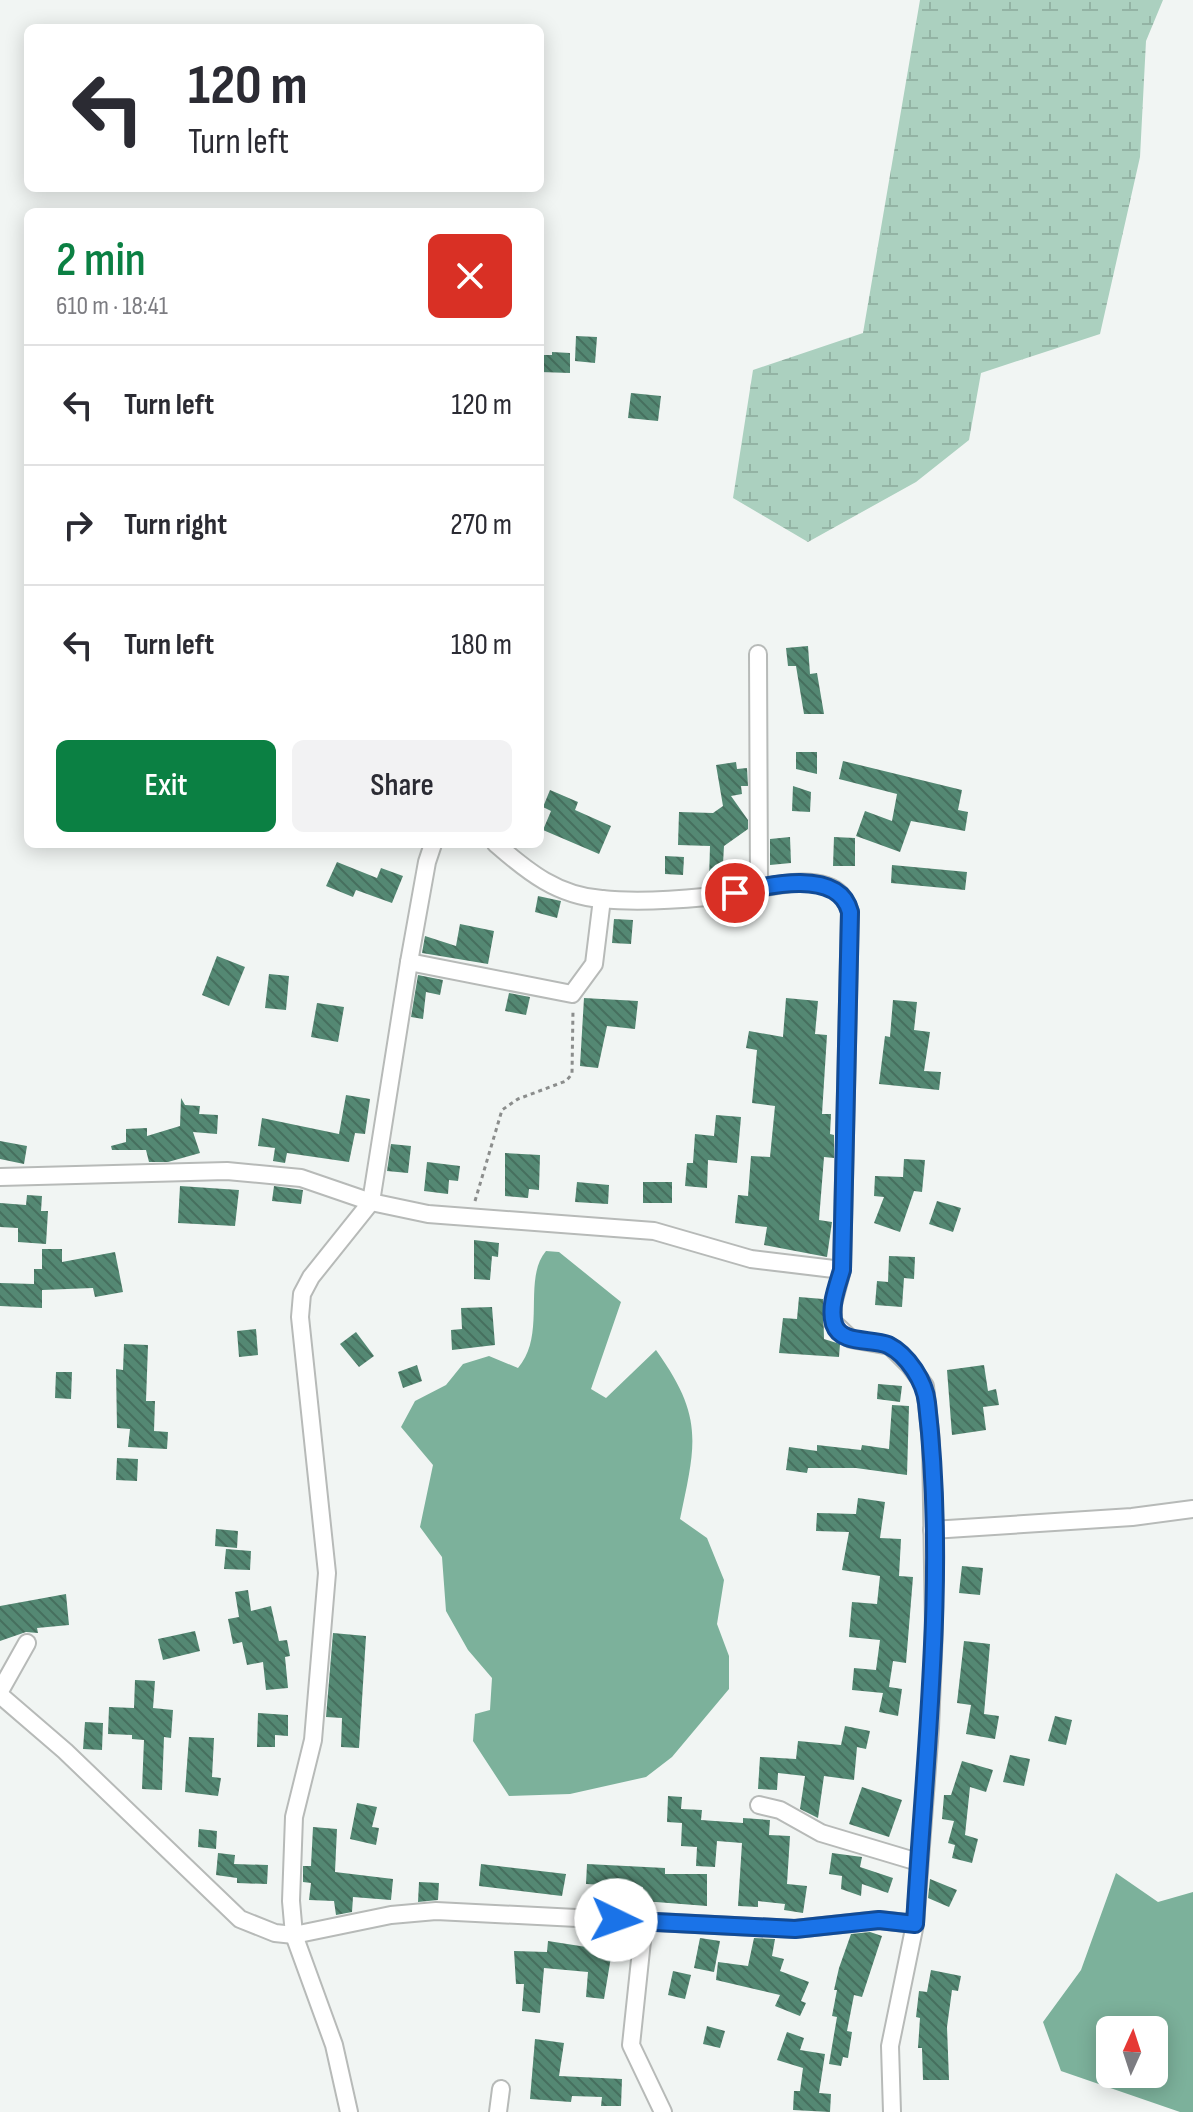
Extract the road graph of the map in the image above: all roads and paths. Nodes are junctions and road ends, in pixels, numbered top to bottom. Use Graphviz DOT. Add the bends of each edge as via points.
graph roads {
  1 [pos="758,654"];
  2 [pos="432,848"];
  3 [pos="501,848"];
  4 [pos="759,887"];
  5 [pos="602,899"];
  6 [pos="409,962"];
  7 [pos="572,994"];
  8 [pos="0,1177"];
  9 [pos="371,1202"];
  10 [pos="470,1219"];
  11 [pos="842,1270"];
  12 [pos="1193,1509"];
  13 [pos="932,1530"];
  14 [pos="27,1643"];
  15 [pos="0,1693"];
  16 [pos="759,1805"];
  17 [pos="918,1862"];
  18 [pos="644,1922"];
  19 [pos="915,1924"];
  20 [pos="294,1935"];
  21 [pos="501,2089"];
  22 [pos="349,2112"];
  23 [pos="498,2112"];
  24 [pos="663,2112"];
  25 [pos="892,2112"];
  1 -- 4 [label="street"];
  2 -- 6 [label="street"];
  3 -- 5 [label="street" via="553,887"];
  4 -- 5 [label="street"];
  4 -- 11 [label="street" via="826,885 842,895 850,912"];
  5 -- 7 [label="street" via="594,964"];
  6 -- 7 [label="street"];
  6 -- 9 [label="street"];
  7 -- 10 [label="path" via="572,1074 502,1110"];
  8 -- 9 [label="street" via="227,1171 313,1179"];
  9 -- 10 [label="street"];
  9 -- 20 [label="street" via="302,1294 300,1317 327,1573 313,1740 294,1817"];
  10 -- 11 [label="street" via="654,1231 751,1259"];
  11 -- 13 [label="street" via="833,1304 837,1329 851,1339 890,1346 925,1386"];
  12 -- 13 [label="street"];
  13 -- 17 [label="street" via="933,1657"];
  14 -- 15 [label="street"];
  15 -- 20 [label="street" via="226,1908 259,1928"];
  16 -- 17 [label="street" via="780,1810 821,1833"];
  17 -- 19 [label="street"];
  18 -- 19 [label="street" via="795,1929 879,1920"];
  18 -- 20 [label="street" via="436,1911"];
  18 -- 24 [label="street" via="631,2045"];
  19 -- 25 [label="street" via="890,2046"];
  20 -- 22 [label="street" via="334,2045"];
  21 -- 23 [label="street"];
}
